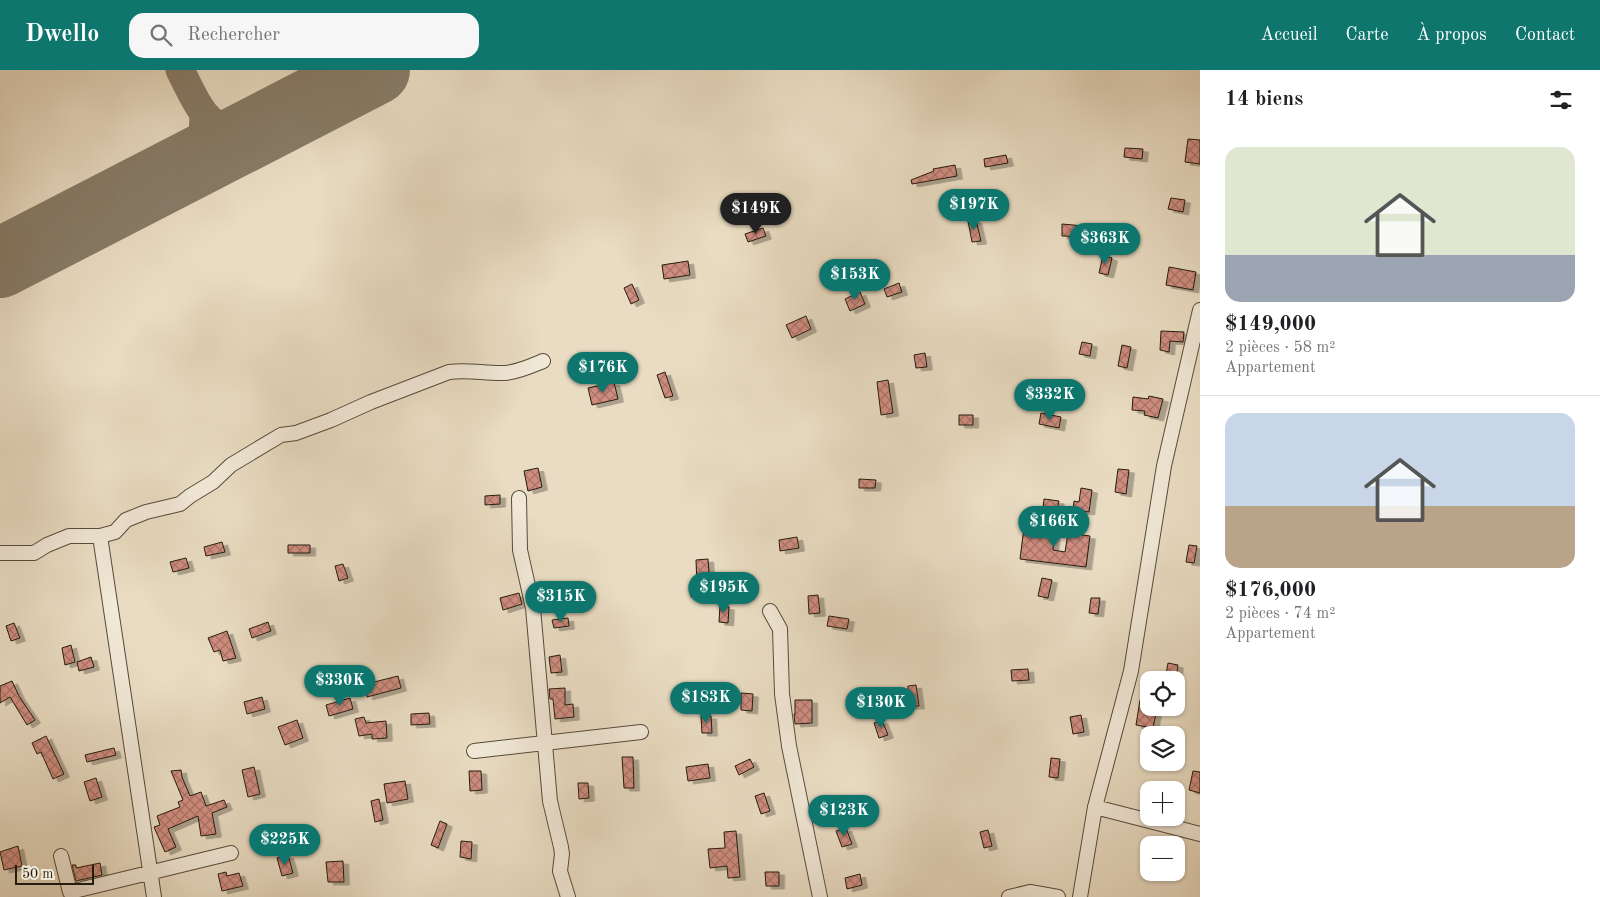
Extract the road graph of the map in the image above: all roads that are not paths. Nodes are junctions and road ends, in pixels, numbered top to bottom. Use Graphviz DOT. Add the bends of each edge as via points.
graph roads {
  1 [pos="1200,310"];
  2 [pos="543,361"];
  3 [pos="519,498"];
  4 [pos="100,536"];
  5 [pos="0,553"];
  6 [pos="770,611"];
  7 [pos="641,732"];
  8 [pos="545,743"];
  9 [pos="474,751"];
  10 [pos="1095,807"];
  11 [pos="1200,834"];
  12 [pos="231,854"];
  13 [pos="61,856"];
  14 [pos="151,873"];
  15 [pos="154,897"];
  16 [pos="568,897"];
  17 [pos="820,897"];
  18 [pos="1009,897"];
  19 [pos="1058,897"];
  20 [pos="1080,897"];
  1 -- 10 [label="street" via="1164,466 1131,671"];
  2 -- 4 [label="street" via="512,372 449,372 331,420 281,435 231,465 180,504 126,520 114,532"];
  3 -- 8 [label="street" via="520,550 533,608"];
  4 -- 5 [label="street" via="68,536 34,553"];
  4 -- 14 [label="street"];
  6 -- 17 [label="street" via="780,629 782,694 789,746"];
  7 -- 8 [label="street"];
  8 -- 9 [label="street"];
  8 -- 16 [label="street" via="550,801 562,854 560,871"];
  10 -- 11 [label="street"];
  10 -- 20 [label="street"];
  12 -- 14 [label="street"];
  13 -- 14 [label="street" via="70,892"];
  14 -- 15 [label="street"];
  18 -- 19 [label="street" via="1030,892"];
}
